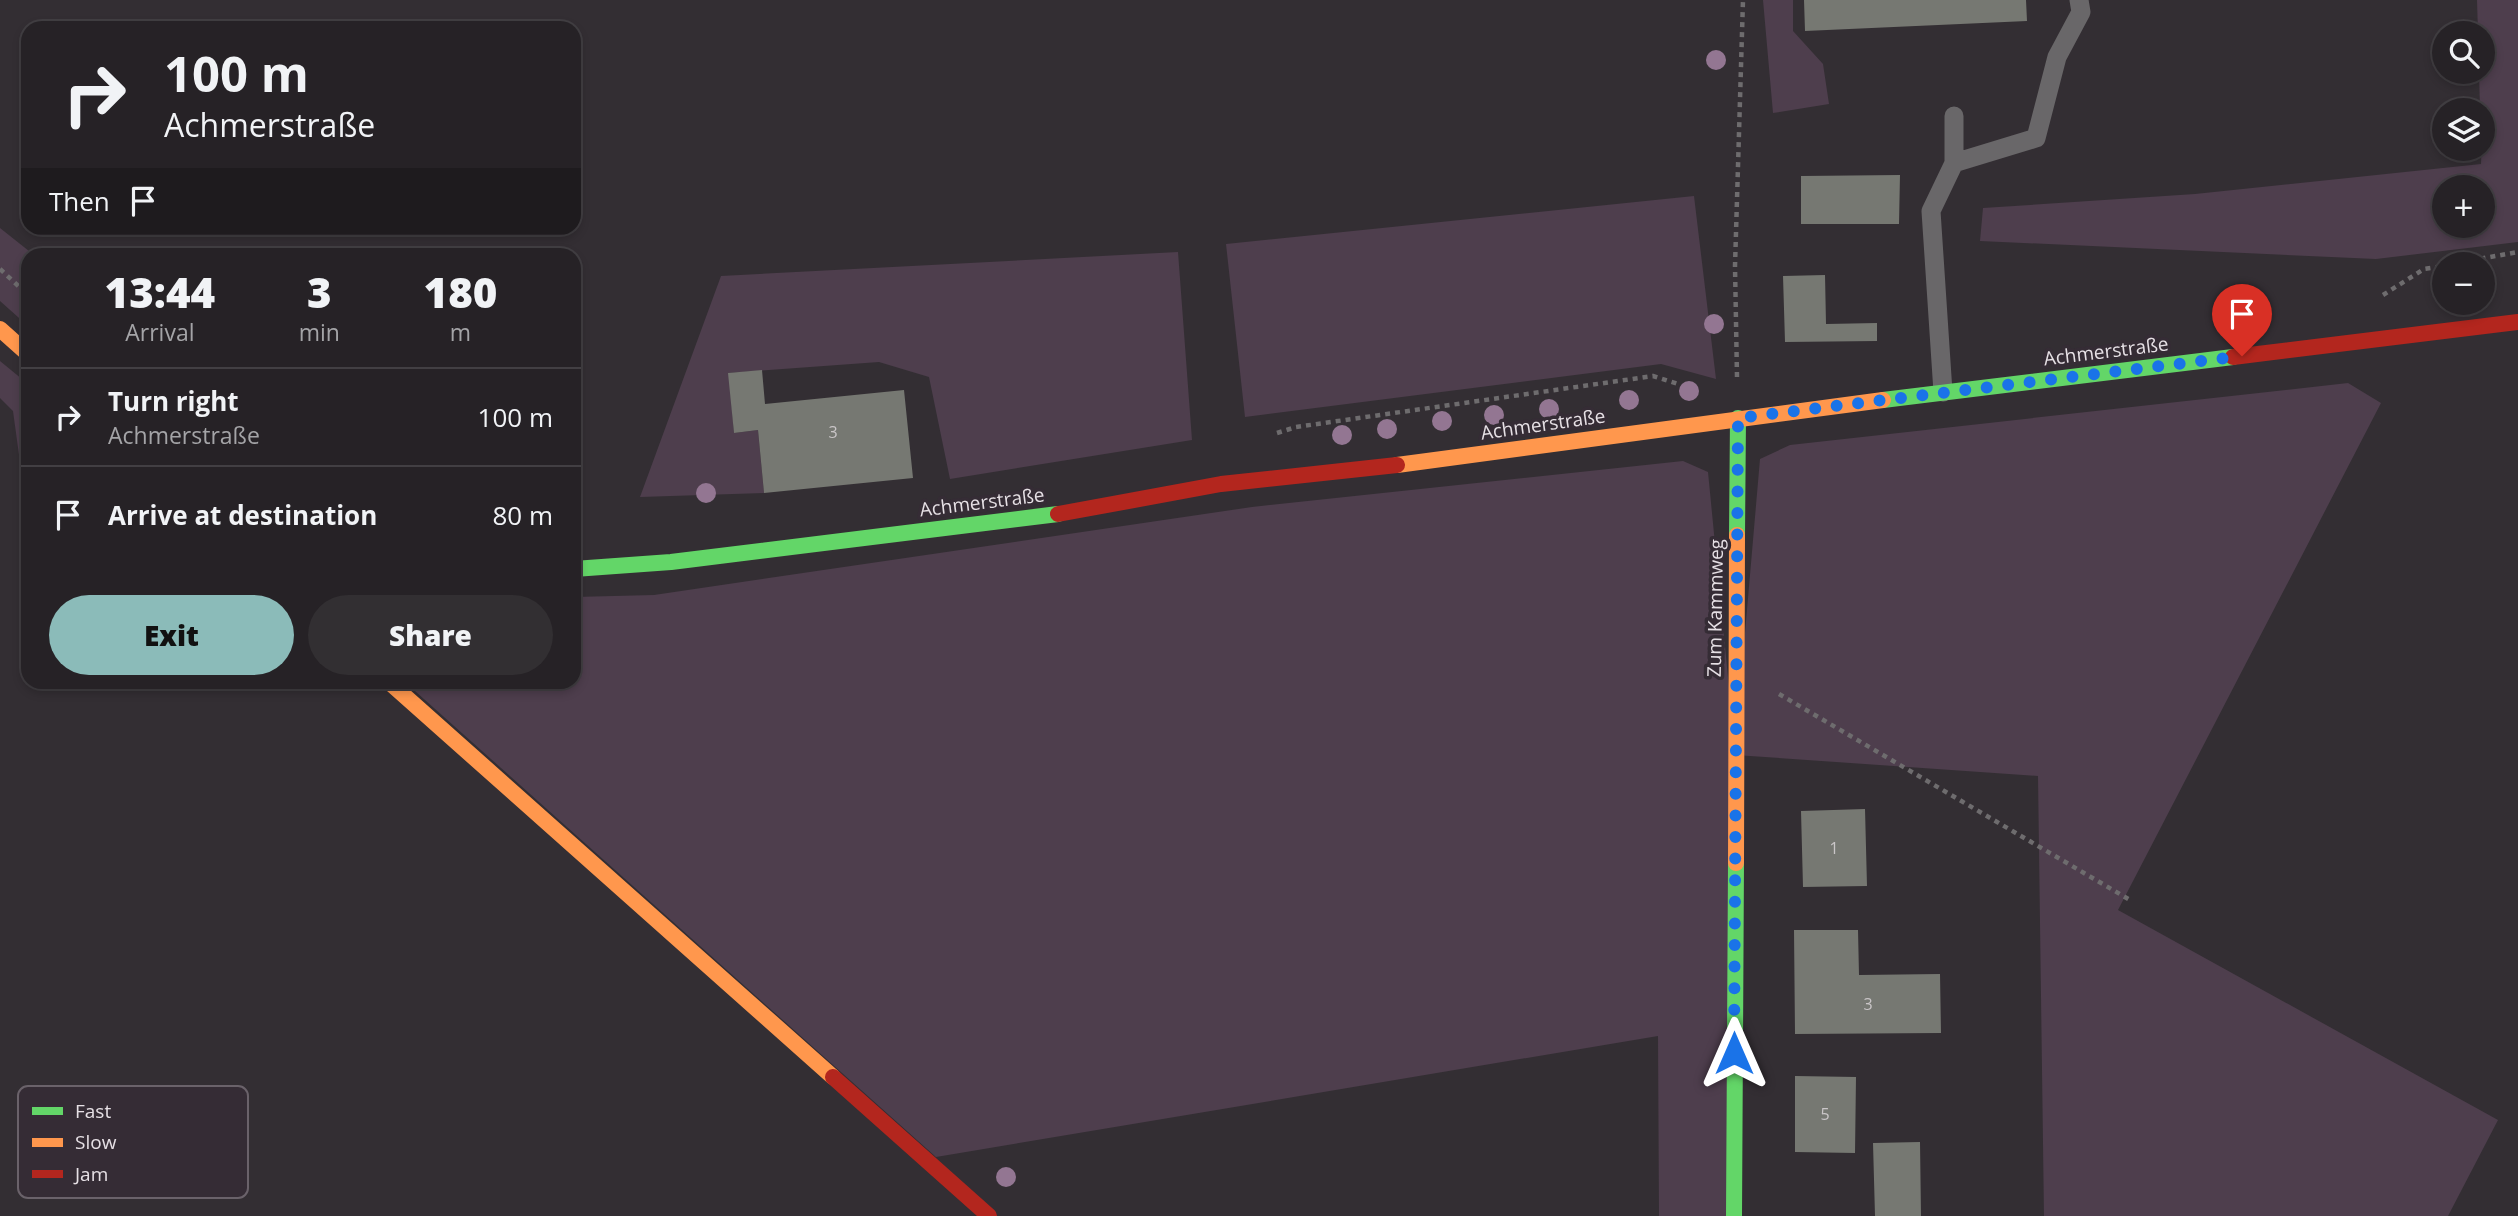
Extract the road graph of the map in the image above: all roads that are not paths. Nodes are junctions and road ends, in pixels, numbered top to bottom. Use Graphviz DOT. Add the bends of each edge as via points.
graph roads {
  1 [pos="2079,0"];
  2 [pos="1954,116"];
  3 [pos="1954,163"];
  4 [pos="2518,322"];
  5 [pos="0,329"];
  6 [pos="21,348"];
  7 [pos="1943,392"];
  8 [pos="1738,418"];
  9 [pos="581,568"];
  10 [pos="397,689"];
  11 [pos="989,1216"];
  12 [pos="1734,1216"];
  1 -- 3 [label="lane" via="2081,12 2057,57 2036,138"];
  2 -- 3 [label="lane"];
  3 -- 7 [label="lane" via="1931,211"];
  4 -- 7 [label="street, Achmerstraße"];
  5 -- 6 [label="street"];
  7 -- 8 [label="street, Achmerstraße"];
  8 -- 9 [label="street, Achmerstraße" via="1221,484 1057,514 671,562"];
  8 -- 12 [label="street, Zum Kammweg"];
  10 -- 11 [label="street"];
}
